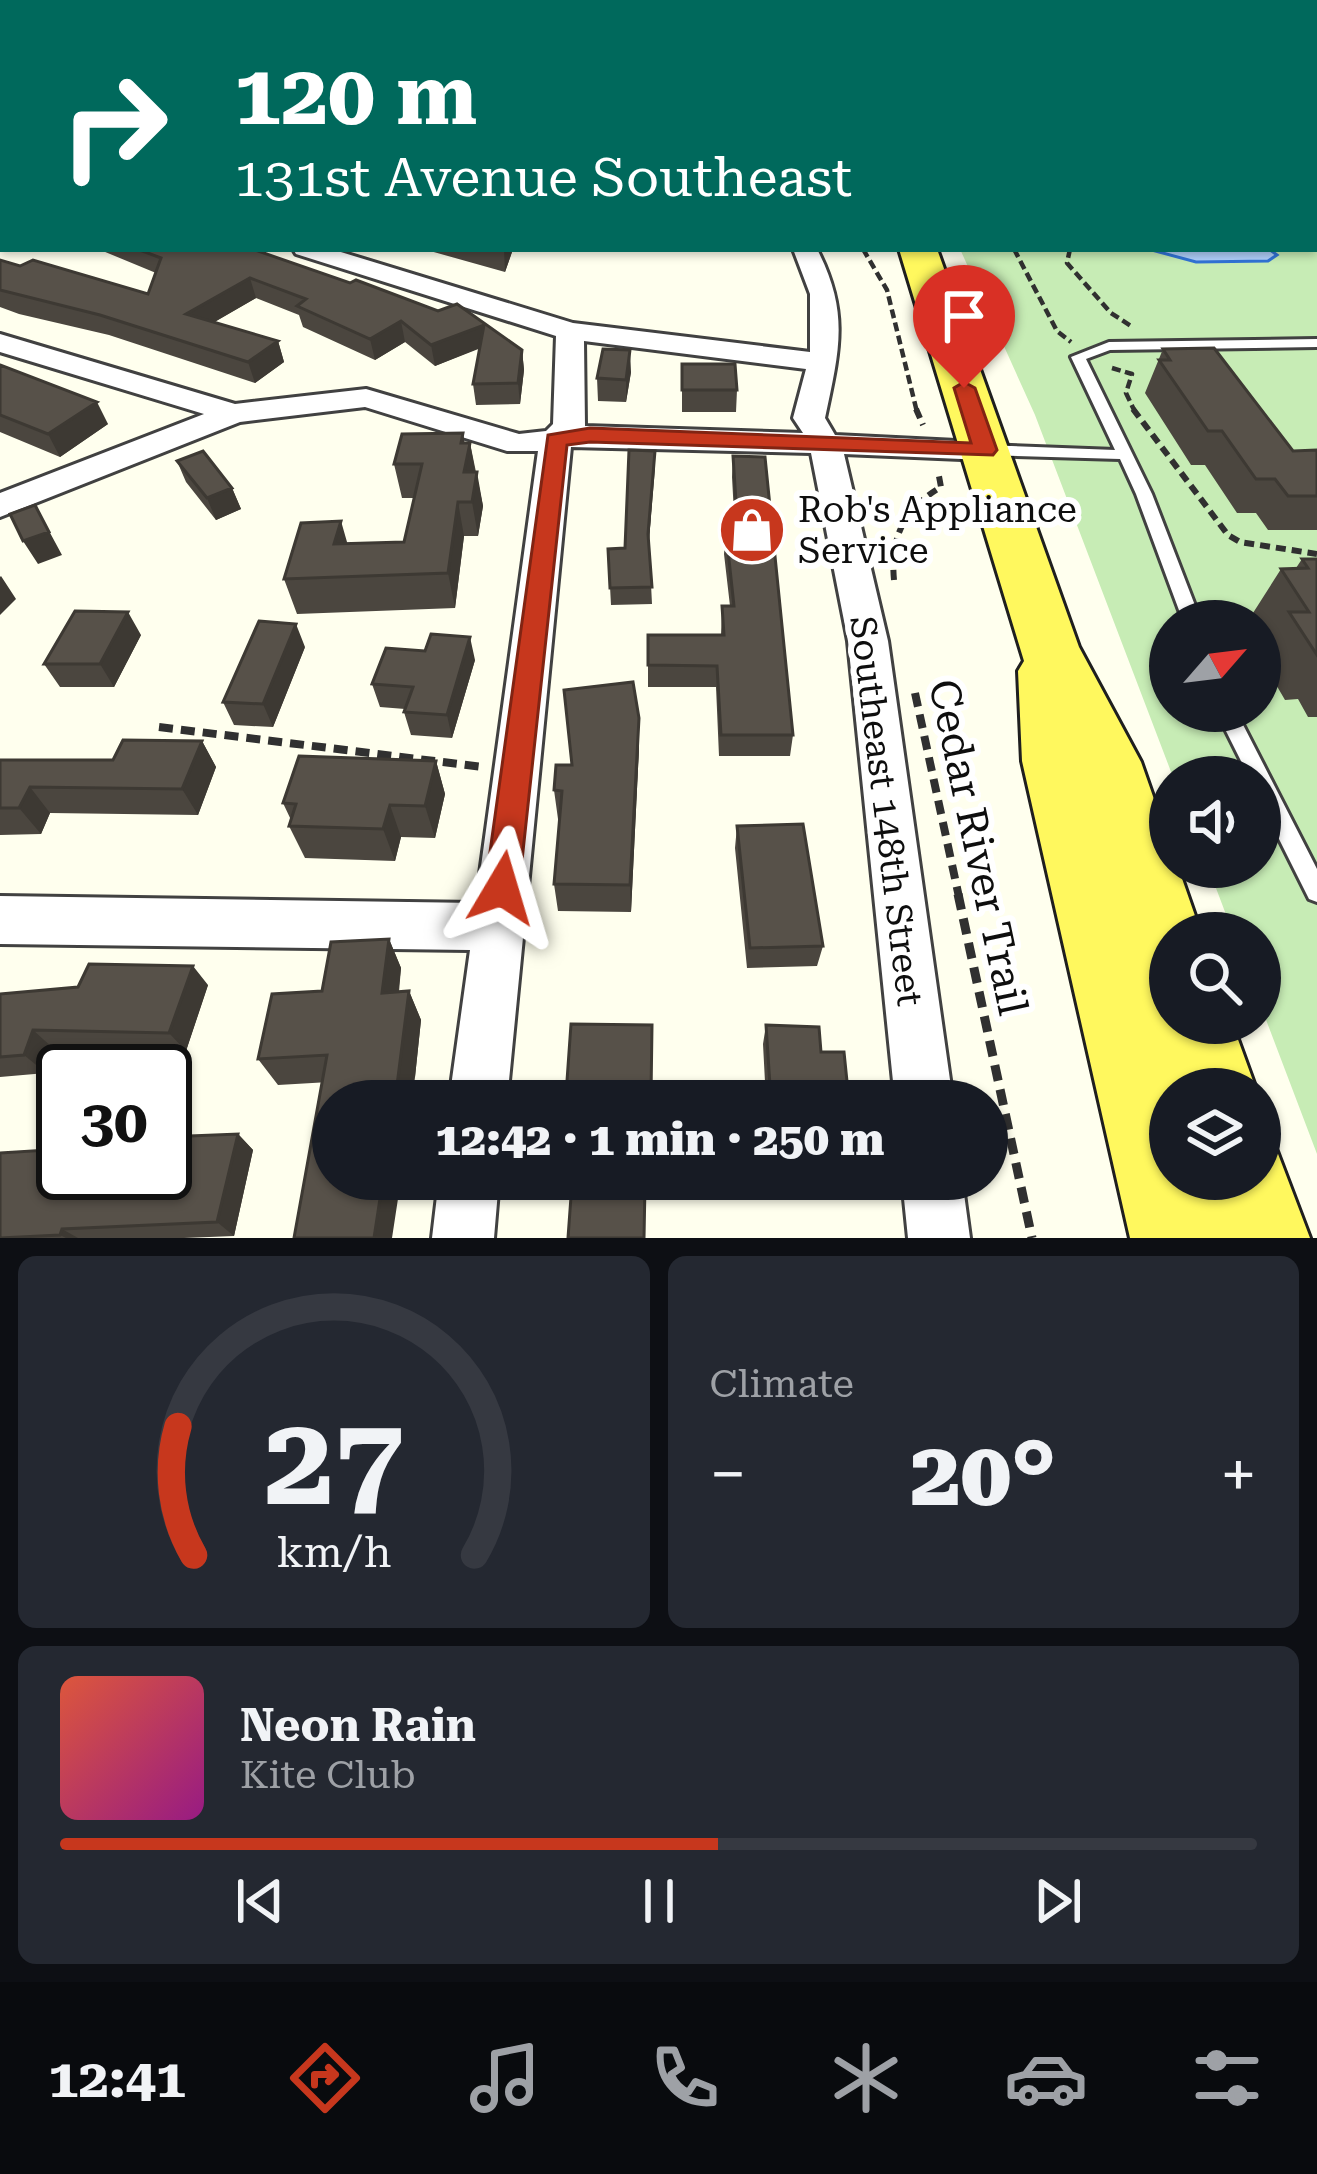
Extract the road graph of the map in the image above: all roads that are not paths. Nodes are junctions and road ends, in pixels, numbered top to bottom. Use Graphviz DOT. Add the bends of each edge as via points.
graph roads {
  1 [pos="315,252"];
  2 [pos="807,252"];
  3 [pos="918,252"];
  4 [pos="570,331"];
  5 [pos="0,343"];
  6 [pos="1317,343"];
  7 [pos="821,362"];
  8 [pos="234,413"];
  9 [pos="556,440"];
  10 [pos="826,445"];
  11 [pos="1123,455"];
  12 [pos="953,462"];
  13 [pos="0,506"];
  14 [pos="1184,600"];
  15 [pos="1048,647"];
  16 [pos="1281,821"];
  17 [pos="1317,892"];
  18 [pos="1155,912"];
  19 [pos="0,920"];
  20 [pos="498,927"];
  21 [pos="480,1080"];
  22 [pos="921,1080"];
  23 [pos="467,1200"];
  24 [pos="934,1200"];
  25 [pos="1249,1200"];
  26 [pos="463,1238"];
  27 [pos="939,1238"];
  28 [pos="1178,1238"];
  29 [pos="1262,1238"];
  1 -- 4 [label="street"];
  2 -- 7 [label="street, Southeast 148th Street" via="826,287"];
  3 -- 12 [label="main road"];
  4 -- 7 [label="street"];
  4 -- 9 [label="street" via="569,426"];
  5 -- 8 [label="street"];
  6 -- 11 [label="lane" via="1084,351 1080,368"];
  7 -- 10 [label="street, Southeast 148th Street" via="809,418"];
  8 -- 9 [label="street" via="366,398 518,444"];
  8 -- 13 [label="street"];
  9 -- 10 [label="street"];
  9 -- 20 [label="street"];
  10 -- 12 [label="street"];
  10 -- 22 [label="street, Southeast 148th Street" via="868,641"];
  11 -- 12 [label="lane"];
  11 -- 14 [label="lane"];
  12 -- 15 [label="main road"];
  15 -- 18 [label="main road" via="1108,761"];
  15 -- 28 [label="main road" via="1056,761"];
  16 -- 17 [label="lane"];
  19 -- 20 [label="street"];
  20 -- 21 [label="street"];
  23 -- 26 [label="street"];
  24 -- 27 [label="street"];
  25 -- 29 [label="main road"];
}
